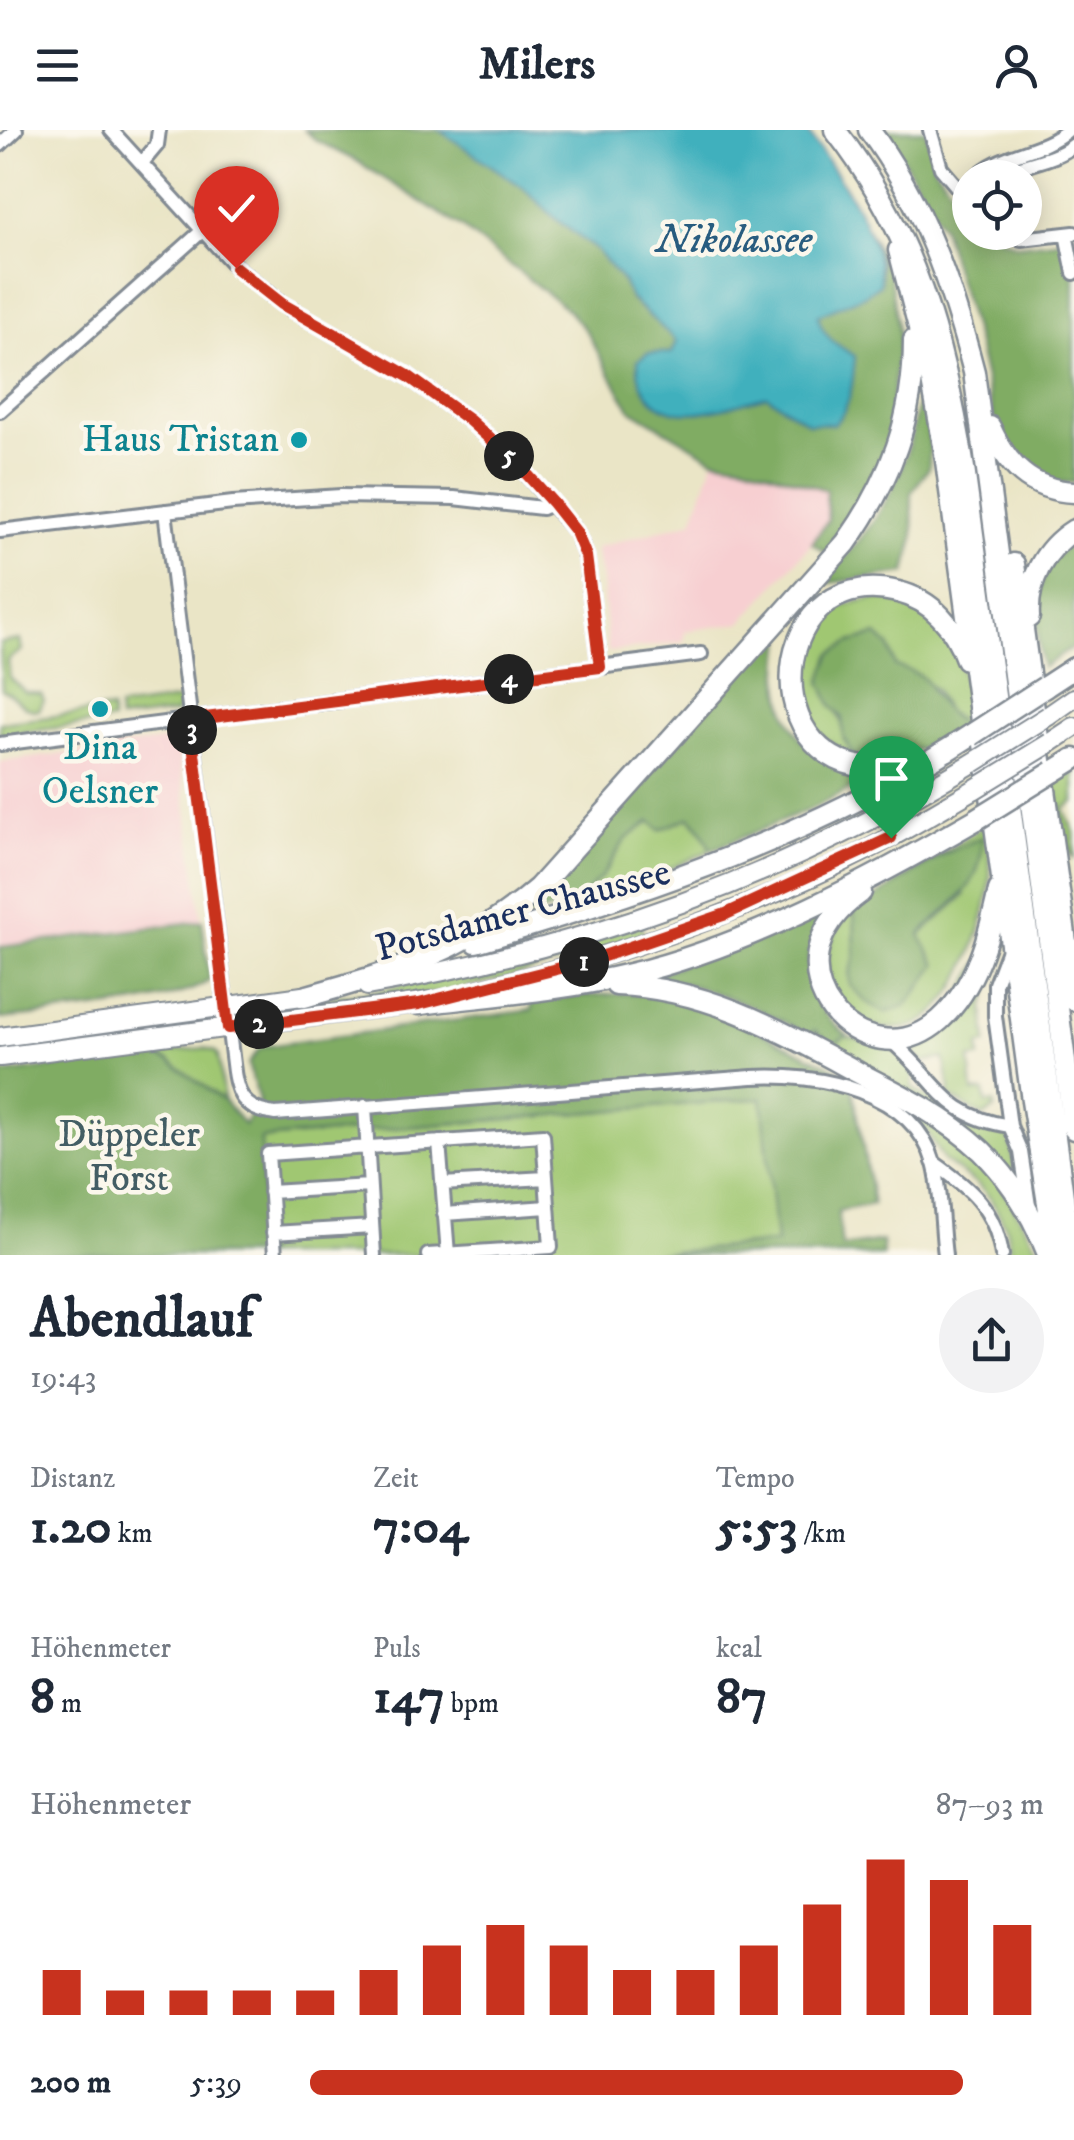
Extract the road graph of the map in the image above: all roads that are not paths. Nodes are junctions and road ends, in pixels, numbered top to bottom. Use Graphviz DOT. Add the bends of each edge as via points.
graph roads {
  1 [pos="16,130"];
  2 [pos="111,130"];
  3 [pos="159,130"];
  4 [pos="835,130"];
  5 [pos="869,130"];
  6 [pos="930,130"];
  7 [pos="1068,130"];
  8 [pos="1074,145"];
  9 [pos="0,146"];
  10 [pos="1000,160"];
  11 [pos="1042,161"];
  12 [pos="142,163"];
  13 [pos="952,176"];
  14 [pos="896,228"];
  15 [pos="202,230"];
  16 [pos="1070,233"];
  17 [pos="1042,236"];
  18 [pos="1074,272"];
  19 [pos="914,313"];
  20 [pos="974,372"];
  21 [pos="0,411"];
  22 [pos="990,427"];
  23 [pos="1074,492"];
  24 [pos="553,503"];
  25 [pos="165,512"];
  26 [pos="1074,530"];
  27 [pos="0,531"];
  28 [pos="701,654"];
  29 [pos="1030,666"];
  30 [pos="600,667"];
  31 [pos="1074,668"];
  32 [pos="1074,698"];
  33 [pos="981,708"];
  34 [pos="190,720"];
  35 [pos="1074,728"];
  36 [pos="963,740"];
  37 [pos="0,744"];
  38 [pos="1074,759"];
  39 [pos="1050,782"];
  40 [pos="908,859"];
  41 [pos="1074,874"];
  42 [pos="1001,878"];
  43 [pos="1058,892"];
  44 [pos="1074,920"];
  45 [pos="1010,943"];
  46 [pos="448,950"];
  47 [pos="584,984"];
  48 [pos="304,997"];
  49 [pos="1074,1000"];
  50 [pos="419,1004"];
  51 [pos="226,1007"];
  52 [pos="228,1028"];
  53 [pos="0,1037"];
  54 [pos="889,1039"];
  55 [pos="0,1058"];
  56 [pos="364,1106"];
  57 [pos="1010,1126"];
  58 [pos="1074,1129"];
  59 [pos="439,1142"];
  60 [pos="367,1147"];
  61 [pos="934,1162"];
  62 [pos="546,1178"];
  63 [pos="442,1184"];
  64 [pos="370,1186"];
  65 [pos="270,1192"];
  66 [pos="548,1207"];
  67 [pos="444,1214"];
  68 [pos="1030,1216"];
  69 [pos="372,1226"];
  70 [pos="273,1233"];
  71 [pos="448,1254"];
  72 [pos="275,1255"];
  73 [pos="374,1255"];
  74 [pos="428,1255"];
  75 [pos="945,1255"];
  76 [pos="1002,1255"];
  77 [pos="1048,1255"];
  78 [pos="1056,1255"];
  79 [pos="1071,1255"];
  1 -- 9 [label="street"];
  2 -- 12 [label="street"];
  3 -- 12 [label="street"];
  4 -- 14 [label="highway"];
  5 -- 20 [label="highway" via="930,234"];
  6 -- 13 [label="street" via="941,168"];
  7 -- 10 [label="street"];
  8 -- 11 [label="street"];
  12 -- 15 [label="street"];
  14 -- 19 [label="highway"];
  14 -- 79 [label="highway" via="932,312 952,393"];
  15 -- 21 [label="street"];
  15 -- 24 [label="street" via="282,304 408,376 469,420"];
  16 -- 17 [label="street"];
  16 -- 18 [label="street"];
  19 -- 33 [label="highway" via="944,446"];
  19 -- 46 [label="highway" via="903,432 883,487 846,542 538,888"];
  20 -- 22 [label="highway" via="984,386"];
  20 -- 58 [label="highway"];
  22 -- 23 [label="highway" via="1026,478"];
  22 -- 29 [label="highway"];
  24 -- 25 [label="street" via="542,508 340,496"];
  24 -- 30 [label="street" via="586,556"];
  25 -- 27 [label="street"];
  25 -- 34 [label="street"];
  26 -- 29 [label="highway" via="1050,550 1034,580"];
  28 -- 30 [label="street"];
  29 -- 39 [label="highway"];
  30 -- 34 [label="street"];
  31 -- 36 [label="highway, bridge"];
  32 -- 48 [label="main road, Potsdamer Chaussee, bridge" via="912,799 810,852 657,914 515,955"];
  33 -- 36 [label="highway" via="952,630 910,596 885,590 842,596 803,631 790,662 790,688 800,722 825,751 856,766 886,768 921,761"];
  33 -- 42 [label="highway"];
  34 -- 37 [label="street"];
  34 -- 51 [label="street"];
  35 -- 50 [label="main road, Potsdamer Chaussee, bridge" via="858,855 726,914 592,960"];
  36 -- 46 [label="highway" via="817,820 702,870"];
  38 -- 39 [label="highway"];
  39 -- 40 [label="highway, bridge"];
  39 -- 41 [label="highway" via="1064,856"];
  39 -- 43 [label="highway"];
  40 -- 47 [label="highway" via="734,939"];
  40 -- 54 [label="highway" via="834,915 816,959 821,991 837,1016"];
  42 -- 45 [label="highway"];
  42 -- 54 [label="highway" via="985,946 955,1002 920,1033"];
  43 -- 44 [label="street"];
  43 -- 49 [label="highway"];
  45 -- 57 [label="street" via="995,984"];
  45 -- 78 [label="highway"];
  46 -- 48 [label="highway"];
  47 -- 50 [label="highway"];
  47 -- 68 [label="highway" via="672,990 765,1022 946,1122 993,1164"];
  48 -- 51 [label="main road, Potsdamer Chaussee"];
  50 -- 52 [label="main road, Potsdamer Chaussee"];
  51 -- 52 [label="street"];
  51 -- 53 [label="main road, Potsdamer Chaussee"];
  52 -- 55 [label="main road, Potsdamer Chaussee"];
  52 -- 56 [label="street" via="235,1084 251,1108 275,1114"];
  54 -- 57 [label="street" via="917,1062 947,1102 980,1122"];
  56 -- 60 [label="street"];
  56 -- 61 [label="street" via="787,1075 850,1088 890,1106 916,1129"];
  57 -- 68 [label="street" via="1021,1152"];
  59 -- 60 [label="street"];
  59 -- 62 [label="street" via="543,1135"];
  59 -- 63 [label="street"];
  60 -- 64 [label="street"];
  60 -- 65 [label="street" via="268,1154"];
  61 -- 75 [label="street"];
  61 -- 76 [label="street" via="971,1189 990,1216"];
  62 -- 63 [label="street"];
  62 -- 66 [label="street"];
  63 -- 67 [label="street"];
  64 -- 65 [label="street"];
  64 -- 69 [label="street"];
  65 -- 70 [label="street"];
  66 -- 67 [label="street"];
  66 -- 71 [label="street" via="551,1247"];
  67 -- 71 [label="street"];
  68 -- 77 [label="highway"];
  69 -- 70 [label="street"];
  69 -- 73 [label="street"];
  70 -- 72 [label="street"];
  71 -- 74 [label="street"];
}
